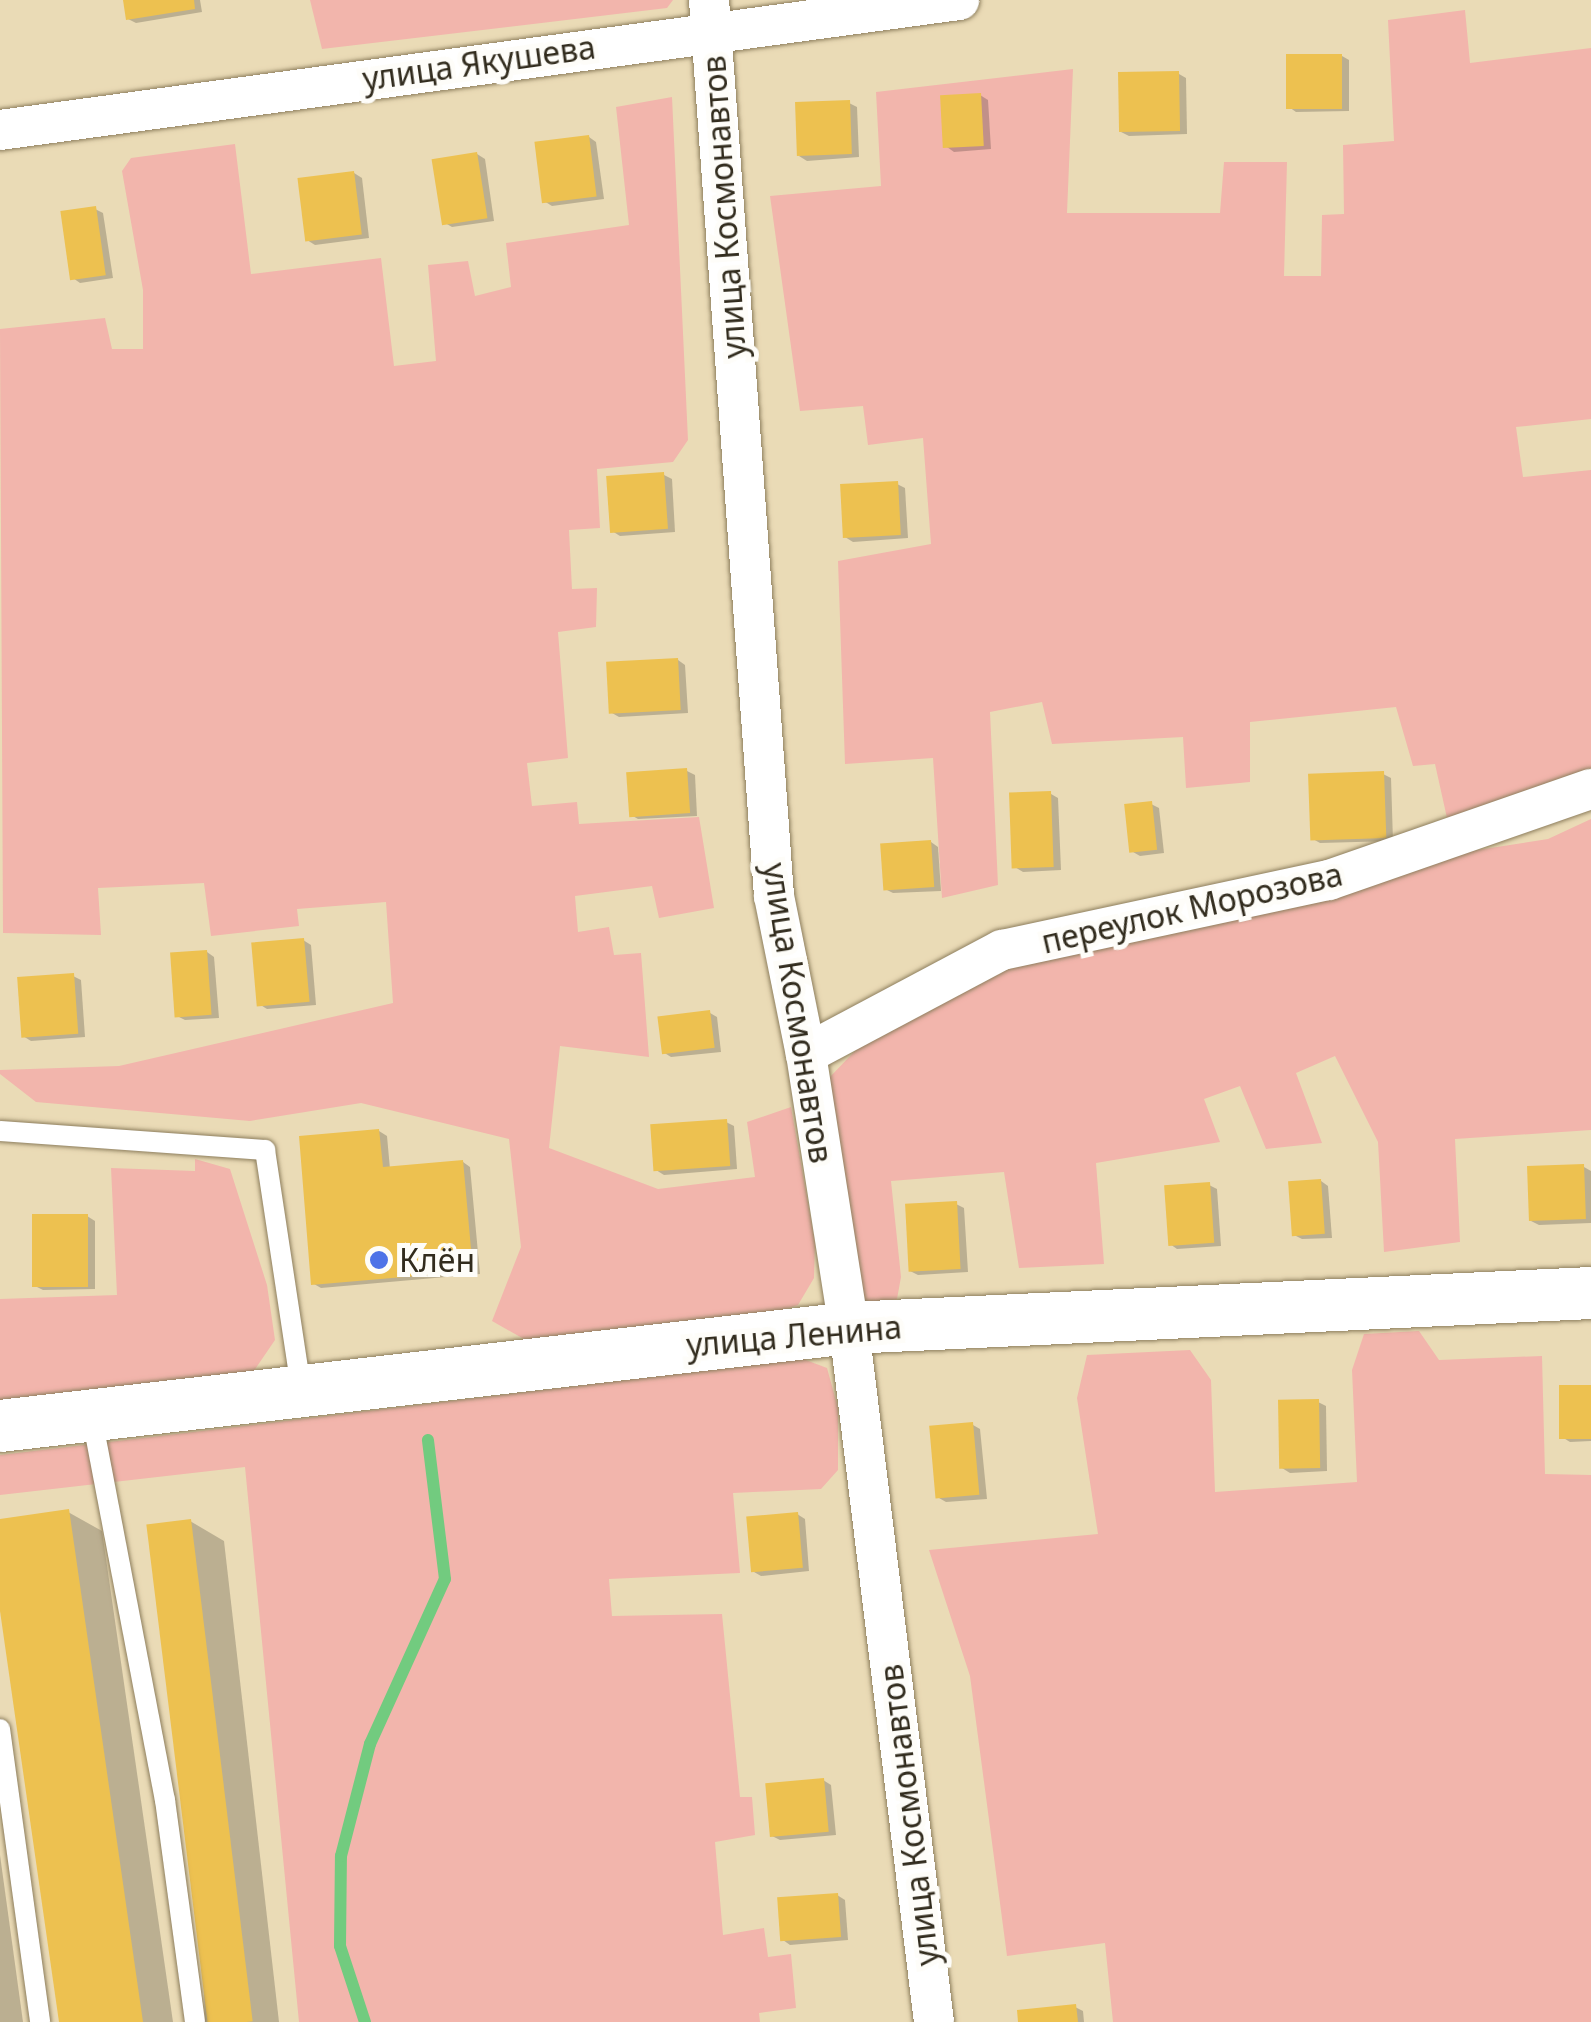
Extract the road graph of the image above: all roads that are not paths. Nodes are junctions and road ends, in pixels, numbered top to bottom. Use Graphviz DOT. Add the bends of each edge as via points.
graph roads {
  1 [pos="959,0"];
  2 [pos="710,15"];
  3 [pos="0,130"];
  4 [pos="1591,789"];
  5 [pos="806,1054"];
  6 [pos="0,1131"];
  7 [pos="1591,1294"];
  8 [pos="850,1328"];
  9 [pos="302,1390"];
  10 [pos="91,1415"];
  11 [pos="0,1426"];
  12 [pos="0,1729"];
  13 [pos="40,2022"];
  14 [pos="195,2022"];
  15 [pos="934,2022"];
  1 -- 2 [label="street, улица Якушева"];
  2 -- 3 [label="street, улица Якушева"];
  2 -- 5 [label="street, улица Космонавтов" via="774,896"];
  4 -- 5 [label="street, переулок Морозова" via="1329,880 1002,950"];
  5 -- 8 [label="street, улица Космонавтов"];
  6 -- 9 [label="lane" via="265,1150"];
  7 -- 8 [label="street, улица Ленина"];
  8 -- 9 [label="street, улица Ленина"];
  8 -- 15 [label="street, улица Космонавтов"];
  9 -- 10 [label="street, улица Ленина"];
  10 -- 11 [label="street, улица Ленина"];
  10 -- 14 [label="lane" via="165,1800"];
  12 -- 13 [label="lane"];
}
